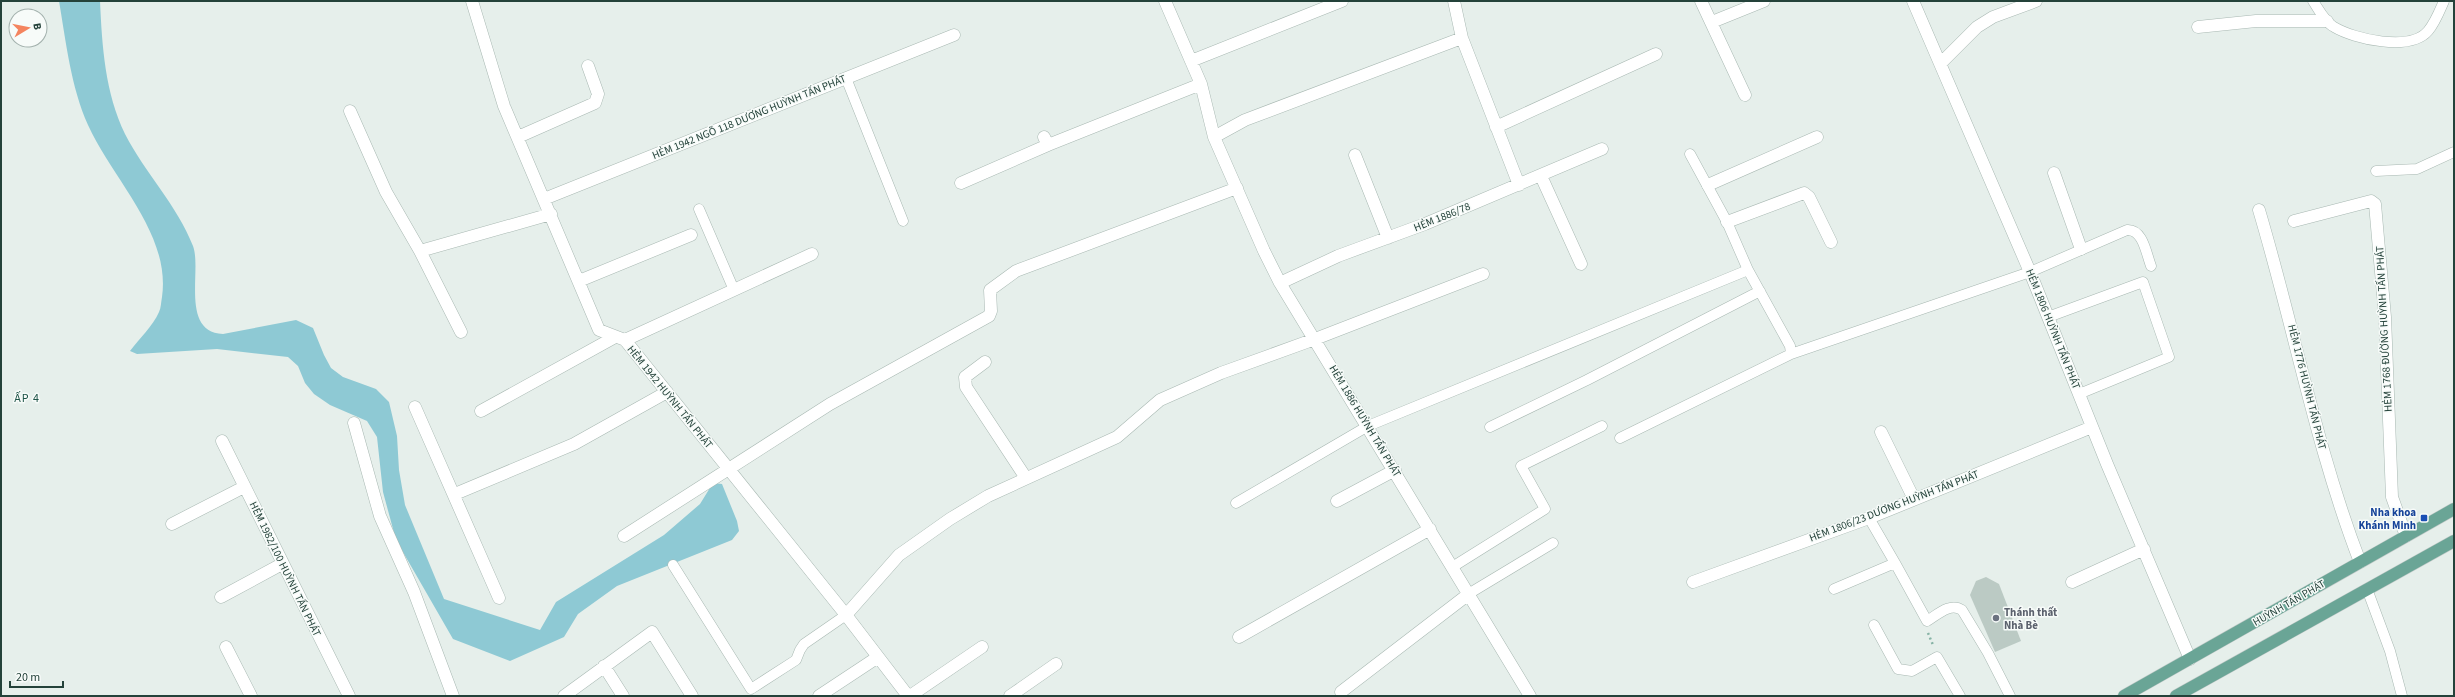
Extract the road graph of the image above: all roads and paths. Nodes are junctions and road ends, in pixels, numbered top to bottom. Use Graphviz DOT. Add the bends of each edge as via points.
graph roads {
  1 [pos="472,1"];
  2 [pos="1165,1"];
  3 [pos="1342,1"];
  4 [pos="1454,1"];
  5 [pos="1701,1"];
  6 [pos="1764,1"];
  7 [pos="1913,1"];
  8 [pos="2036,1"];
  9 [pos="2313,1"];
  10 [pos="2444,1"];
  11 [pos="2327,21"];
  12 [pos="1712,22"];
  13 [pos="2198,27"];
  14 [pos="954,35"];
  15 [pos="1462,38"];
  16 [pos="1656,54"];
  17 [pos="1191,61"];
  18 [pos="1940,64"];
  19 [pos="588,66"];
  20 [pos="846,78"];
  21 [pos="1201,84"];
  22 [pos="1745,95"];
  23 [pos="350,111"];
  24 [pos="1496,128"];
  25 [pos="1817,137"];
  26 [pos="518,138"];
  27 [pos="1214,138"];
  28 [pos="1602,149"];
  29 [pos="2454,152"];
  30 [pos="1690,154"];
  31 [pos="1355,155"];
  32 [pos="2376,171"];
  33 [pos="2054,174"];
  34 [pos="1541,176"];
  35 [pos="961,182"];
  36 [pos="1519,185"];
  37 [pos="1708,185"];
  38 [pos="1237,188"];
  39 [pos="544,199"];
  40 [pos="699,209"];
  41 [pos="2259,210"];
  42 [pos="551,214"];
  43 [pos="903,221"];
  44 [pos="2294,221"];
  45 [pos="1727,222"];
  46 [pos="691,235"];
  47 [pos="1388,238"];
  48 [pos="1831,242"];
  49 [pos="2081,249"];
  50 [pos="420,251"];
  51 [pos="812,254"];
  52 [pos="1581,264"];
  53 [pos="2151,266"];
  54 [pos="1748,270"];
  55 [pos="2030,272"];
  56 [pos="1483,274"];
  57 [pos="579,281"];
  58 [pos="1280,283"];
  59 [pos="734,290"];
  60 [pos="1760,291"];
  61 [pos="2048,317"];
  62 [pos="461,332"];
  63 [pos="620,338"];
  64 [pos="1315,339"];
  65 [pos="1791,354"];
  66 [pos="985,362"];
  67 [pos="667,392"];
  68 [pos="2079,394"];
  69 [pos="415,407"];
  70 [pos="481,411"];
  71 [pos="354,423"];
  72 [pos="1368,426"];
  73 [pos="1602,426"];
  74 [pos="1490,427"];
  75 [pos="2092,427"];
  76 [pos="1882,432"];
  77 [pos="1620,438"];
  78 [pos="222,441"];
  79 [pos="728,469"];
  80 [pos="1395,470"];
  81 [pos="1026,478"];
  82 [pos="244,487"];
  83 [pos="455,494"];
  84 [pos="1914,499"];
  85 [pos="1337,501"];
  86 [pos="1236,503"];
  87 [pos="2454,509"];
  88 [pos="1869,518"];
  89 [pos="172,524"];
  90 [pos="1430,529"];
  91 [pos="624,536"];
  92 [pos="2406,536"];
  93 [pos="2454,541"];
  94 [pos="1553,543"];
  95 [pos="2144,550"];
  96 [pos="2360,562"];
  97 [pos="1895,563"];
  98 [pos="282,564"];
  99 [pos="673,565"];
  100 [pos="1454,566"];
  101 [pos="1693,582"];
  102 [pos="2072,582"];
  103 [pos="1834,589"];
  104 [pos="2367,589"];
  105 [pos="1470,593"];
  106 [pos="221,597"];
  107 [pos="499,598"];
  108 [pos="846,615"];
  109 [pos="1927,621"];
  110 [pos="1874,625"];
  111 [pos="1239,637"];
  112 [pos="226,647"];
  113 [pos="982,647"];
  114 [pos="1937,656"];
  115 [pos="878,657"];
  116 [pos="2190,659"];
  117 [pos="1056,664"];
  118 [pos="604,666"];
  119 [pos="1341,692"];
  120 [pos="251,696"];
  121 [pos="349,696"];
  122 [pos="453,696"];
  123 [pos="564,696"];
  124 [pos="623,696"];
  125 [pos="692,696"];
  126 [pos="819,696"];
  127 [pos="909,696"];
  128 [pos="1010,696"];
  129 [pos="1530,696"];
  130 [pos="1960,696"];
  131 [pos="2010,696"];
  132 [pos="2124,696"];
  133 [pos="2176,696"];
  134 [pos="2402,696"];
  1 -- 26 [label="street, HẺM 1942 HUỲNH TẤN PHÁT" via="504,106"];
  2 -- 17 [label="street, HẺM 1886 HUỲNH TẤN PHÁT"];
  3 -- 17 [label="street"];
  4 -- 15 [label="street"];
  5 -- 12 [label="street"];
  6 -- 12 [label="street"];
  7 -- 18 [label="street, HẺM 1806 HUỲNH TẤN PHÁT"];
  8 -- 18 [label="street" via="1993,17 1977,27"];
  9 -- 11 [label="lane"];
  10 -- 11 [label="lane" via="2428,31 2413,39 2394,42 2367,39 2334,27"];
  11 -- 13 [label="street" via="2256,20"];
  12 -- 22 [label="street"];
  14 -- 20 [label="street, HẺM 1942 NGÕ 118 DƯƠNG HUỲNH TẤN PHÁT"];
  15 -- 24 [label="street"];
  15 -- 27 [label="street" via="1245,120"];
  16 -- 24 [label="street"];
  17 -- 21 [label="street, HẺM 1886 HUỲNH TẤN PHÁT"];
  18 -- 55 [label="street, HẺM 1806 HUỲNH TẤN PHÁT"];
  19 -- 26 [label="street" via="598,94 595,103"];
  20 -- 39 [label="street, HẺM 1942 NGÕ 118 DƯƠNG HUỲNH TẤN PHÁT"];
  20 -- 43 [label="lane"];
  21 -- 27 [label="street, HẺM 1886 HUỲNH TẤN PHÁT"];
  21 -- 35 [label="street" via="1046,141"];
  23 -- 50 [label="street" via="386,192"];
  24 -- 36 [label="street"];
  25 -- 37 [label="street"];
  26 -- 39 [label="street, HẺM 1942 HUỲNH TẤN PHÁT"];
  27 -- 38 [label="street, HẺM 1886 HUỲNH TẤN PHÁT"];
  28 -- 34 [label="street, HẺM 1886/78"];
  29 -- 32 [label="lane" via="2416,169"];
  30 -- 37 [label="lane"];
  31 -- 47 [label="street"];
  33 -- 49 [label="street"];
  34 -- 36 [label="street, HẺM 1886/78"];
  34 -- 52 [label="street"];
  36 -- 47 [label="street, HẺM 1886/78"];
  37 -- 45 [label="lane"];
  38 -- 58 [label="street, HẺM 1886 HUỲNH TẤN PHÁT"];
  38 -- 79 [label="street" via="1016,271 990,290 989,316 830,404"];
  39 -- 42 [label="street, HẺM 1942 HUỲNH TẤN PHÁT"];
  40 -- 59 [label="lane"];
  41 -- 96 [label="street, HẺM 1776 HUỲNH TẤN PHÁT" via="2283,289 2318,434"];
  42 -- 50 [label="street"];
  42 -- 57 [label="street, HẺM 1942 HUỲNH TẤN PHÁT"];
  44 -- 92 [label="street, HẺM 1768 ĐƯỜNG HUỲNH TẤN PHÁT" via="2350,205 2370,201 2375,204 2385,317 2392,497"];
  45 -- 48 [label="street" via="1804,193 1809,197"];
  45 -- 54 [label="lane"];
  46 -- 57 [label="street"];
  47 -- 58 [label="street, HẺM 1886/78" via="1338,256"];
  49 -- 53 [label="lane" via="2133,230 2139,234"];
  49 -- 55 [label="lane"];
  50 -- 62 [label="street"];
  51 -- 59 [label="street"];
  54 -- 60 [label="lane"];
  54 -- 72 [label="lane"];
  55 -- 61 [label="street, HẺM 1806 HUỲNH TẤN PHÁT"];
  55 -- 65 [label="lane"];
  56 -- 64 [label="street"];
  57 -- 63 [label="street, HẺM 1942 HUỲNH TẤN PHÁT" via="599,330"];
  58 -- 64 [label="street, HẺM 1886 HUỲNH TẤN PHÁT"];
  59 -- 63 [label="street"];
  60 -- 65 [label="lane" via="1790,346"];
  60 -- 74 [label="lane"];
  61 -- 68 [label="street, HẺM 1806 HUỲNH TẤN PHÁT"];
  61 -- 68 [label="lane" via="2143,282 2169,357"];
  63 -- 67 [label="street, HẺM 1942 HUỲNH TẤN PHÁT"];
  63 -- 70 [label="street"];
  64 -- 72 [label="street, HẺM 1886 HUỲNH TẤN PHÁT"];
  64 -- 81 [label="street" via="1221,373 1160,400 1117,438"];
  65 -- 77 [label="lane"];
  66 -- 81 [label="street" via="965,377 966,387"];
  67 -- 79 [label="street, HẺM 1942 HUỲNH TẤN PHÁT"];
  67 -- 83 [label="street" via="574,444"];
  68 -- 75 [label="street, HẺM 1806 HUỲNH TẤN PHÁT"];
  69 -- 83 [label="street"];
  71 -- 122 [label="street" via="380,516 414,592"];
  72 -- 80 [label="street, HẺM 1886 HUỲNH TẤN PHÁT"];
  72 -- 86 [label="lane"];
  73 -- 100 [label="lane" via="1521,466 1545,509"];
  75 -- 84 [label="street, HẺM 1806/23 DƯƠNG HUỲNH TẤN PHÁT"];
  75 -- 95 [label="street, HẺM 1806 HUỲNH TẤN PHÁT"];
  76 -- 84 [label="street"];
  78 -- 82 [label="street, HẺM 1982/100 HUỲNH TẤN PHÁT"];
  79 -- 91 [label="street"];
  79 -- 108 [label="street, HẺM 1942 HUỲNH TẤN PHÁT"];
  80 -- 85 [label="street"];
  80 -- 90 [label="street, HẺM 1886 HUỲNH TẤN PHÁT"];
  81 -- 108 [label="street" via="982,500 900,555"];
  82 -- 89 [label="street"];
  82 -- 98 [label="street, HẺM 1982/100 HUỲNH TẤN PHÁT"];
  83 -- 107 [label="street"];
  84 -- 88 [label="street, HẺM 1806/23 DƯƠNG HUỲNH TẤN PHÁT"];
  87 -- 92 [label="main road, HUỲNH TẤN PHÁT"];
  88 -- 97 [label="lane"];
  88 -- 101 [label="street, HẺM 1806/23 DƯƠNG HUỲNH TẤN PHÁT"];
  90 -- 100 [label="street, HẺM 1886 HUỲNH TẤN PHÁT"];
  90 -- 111 [label="street"];
  92 -- 96 [label="main road, HUỲNH TẤN PHÁT"];
  93 -- 104 [label="main road"];
  94 -- 105 [label="lane"];
  95 -- 102 [label="street"];
  95 -- 116 [label="street, HẺM 1806 HUỲNH TẤN PHÁT"];
  96 -- 116 [label="main road, HUỲNH TẤN PHÁT"];
  97 -- 103 [label="lane"];
  97 -- 109 [label="lane"];
  98 -- 106 [label="street"];
  98 -- 121 [label="street, HẺM 1982/100 HUỲNH TẤN PHÁT"];
  99 -- 108 [label="lane" via="751,689 796,660 804,644"];
  100 -- 105 [label="street, HẺM 1886 HUỲNH TẤN PHÁT"];
  104 -- 133 [label="main road"];
  104 -- 134 [label="lane" via="2390,651"];
  105 -- 119 [label="street"];
  105 -- 129 [label="street, HẺM 1886 HUỲNH TẤN PHÁT"];
  108 -- 115 [label="street, HẺM 1942 HUỲNH TẤN PHÁT"];
  109 -- 114 [label="path" via="1926,629"];
  109 -- 131 [label="lane" via="1949,608 1957,607 1962,610"];
  110 -- 114 [label="lane" via="1898,669 1912,671"];
  112 -- 120 [label="street"];
  113 -- 127 [label="street"];
  114 -- 130 [label="lane"];
  115 -- 126 [label="street"];
  115 -- 127 [label="street, HẺM 1942 HUỲNH TẤN PHÁT"];
  116 -- 132 [label="main road, HUỲNH TẤN PHÁT"];
  117 -- 128 [label="street"];
  118 -- 123 [label="street"];
  118 -- 124 [label="street"];
  118 -- 125 [label="street" via="652,632"];
}
